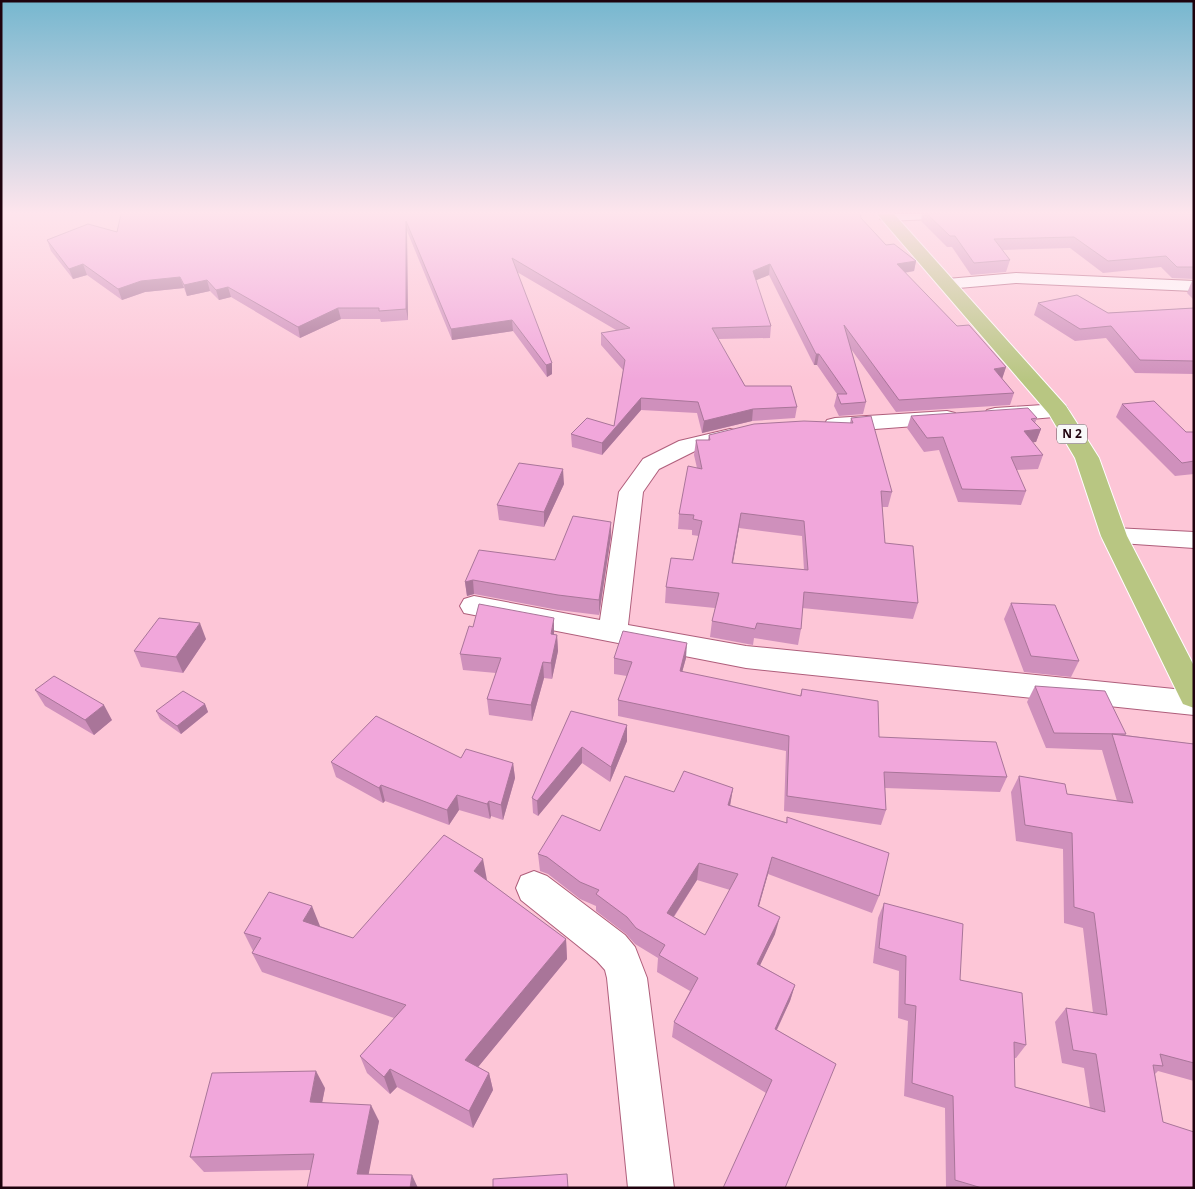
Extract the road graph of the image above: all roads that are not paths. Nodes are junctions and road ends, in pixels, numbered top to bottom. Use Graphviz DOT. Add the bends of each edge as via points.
graph roads {
  1 [pos="934,269"];
  2 [pos="947,284"];
  3 [pos="1194,286"];
  4 [pos="1058,411"];
  5 [pos="811,426"];
  6 [pos="752,430"];
  7 [pos="1114,536"];
  8 [pos="1194,540"];
  9 [pos="474,606"];
  10 [pos="613,632"];
  11 [pos="1194,696"];
  12 [pos="1194,703"];
  13 [pos="534,888"];
  14 [pos="651,1188"];
  1 -- 2 [label="highway, N 2"];
  2 -- 3 [label="street" via="1054,278"];
  2 -- 4 [label="highway, N 2"];
  4 -- 5 [label="street"];
  4 -- 7 [label="highway, N 2" via="1087,458"];
  6 -- 10 [label="street" via="687,446 650,464 631,492"];
  7 -- 8 [label="street"];
  7 -- 11 [label="highway, N 2"];
  9 -- 10 [label="street"];
  10 -- 12 [label="street" via="746,656"];
  13 -- 14 [label="street" via="612,948 621,960 628,978"];
}
